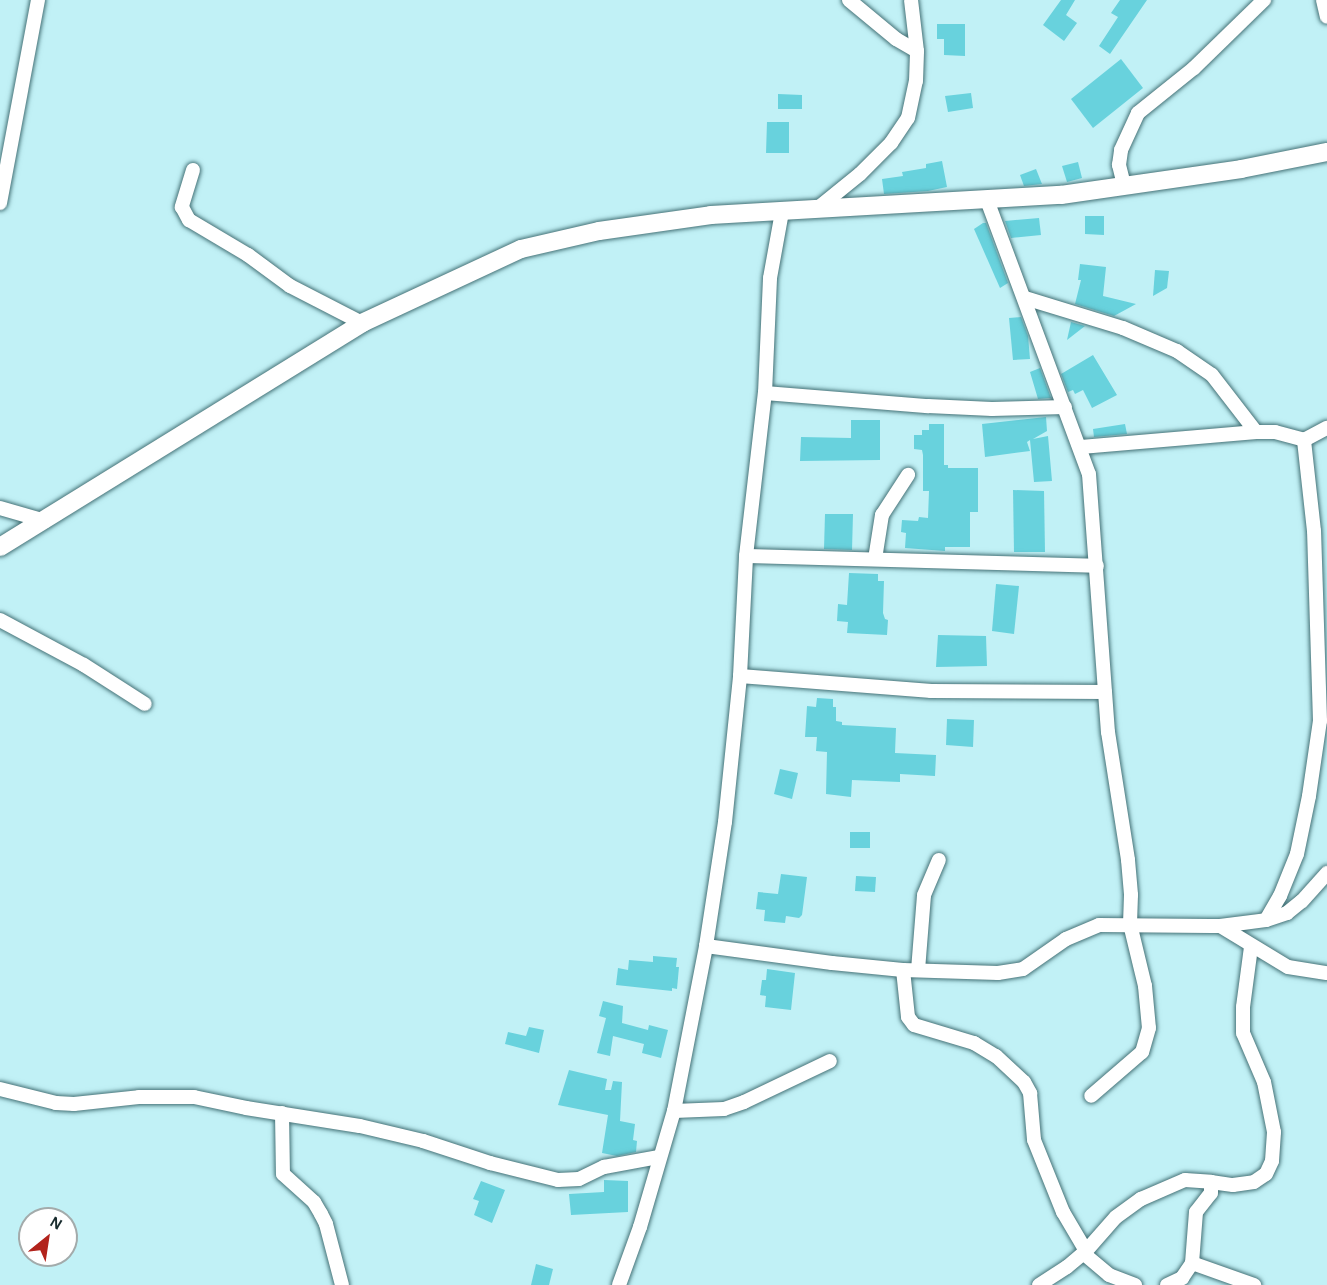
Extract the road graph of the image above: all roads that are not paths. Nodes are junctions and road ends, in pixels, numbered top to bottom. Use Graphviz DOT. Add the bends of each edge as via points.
graph roads {
  1 [pos="38,0"];
  2 [pos="849,0"];
  3 [pos="911,0"];
  4 [pos="1264,0"];
  5 [pos="1323,0"];
  6 [pos="1327,17"];
  7 [pos="917,51"];
  8 [pos="1327,152"];
  9 [pos="193,170"];
  10 [pos="1124,185"];
  11 [pos="987,201"];
  12 [pos="0,203"];
  13 [pos="818,208"];
  14 [pos="782,212"];
  15 [pos="1025,298"];
  16 [pos="362,323"];
  17 [pos="765,393"];
  18 [pos="1065,407"];
  19 [pos="1327,428"];
  20 [pos="1256,432"];
  21 [pos="1304,440"];
  22 [pos="1081,447"];
  23 [pos="908,475"];
  24 [pos="0,508"];
  25 [pos="45,521"];
  26 [pos="0,547"];
  27 [pos="746,556"];
  28 [pos="875,559"];
  29 [pos="1321,564"];
  30 [pos="1097,566"];
  31 [pos="0,620"];
  32 [pos="740,676"];
  33 [pos="1105,692"];
  34 [pos="145,704"];
  35 [pos="939,860"];
  36 [pos="1327,873"];
  37 [pos="1266,920"];
  38 [pos="1130,924"];
  39 [pos="1220,926"];
  40 [pos="706,946"];
  41 [pos="1251,947"];
  42 [pos="903,970"];
  43 [pos="918,970"];
  44 [pos="1327,973"];
  45 [pos="830,1060"];
  46 [pos="0,1089"];
  47 [pos="1091,1096"];
  48 [pos="674,1111"];
  49 [pos="282,1113"];
  50 [pos="659,1157"];
  51 [pos="1211,1182"];
  52 [pos="1084,1252"];
  53 [pos="1192,1263"];
  54 [pos="342,1285"];
  55 [pos="619,1285"];
  56 [pos="1039,1285"];
  57 [pos="1135,1285"];
  58 [pos="1167,1285"];
  59 [pos="1254,1285"];
  1 -- 12 [label="street"];
  2 -- 7 [label="street"];
  3 -- 7 [label="street"];
  4 -- 10 [label="street" via="1194,68 1138,113 1121,150 1119,165"];
  5 -- 6 [label="street"];
  7 -- 13 [label="street" via="916,81 908,118 891,143 860,174"];
  8 -- 10 [label="street"];
  9 -- 16 [label="street" via="182,207 189,220 290,286"];
  10 -- 11 [label="street"];
  11 -- 13 [label="street"];
  11 -- 15 [label="street"];
  13 -- 14 [label="street"];
  14 -- 16 [label="street" via="711,215 643,224 520,249"];
  14 -- 17 [label="street" via="770,278"];
  15 -- 18 [label="street"];
  15 -- 20 [label="street" via="1123,328 1177,351 1212,375"];
  16 -- 25 [label="street"];
  17 -- 18 [label="street" via="992,409"];
  17 -- 27 [label="street"];
  18 -- 22 [label="street"];
  19 -- 21 [label="street"];
  20 -- 21 [label="street" via="1275,432"];
  20 -- 22 [label="street"];
  21 -- 29 [label="street"];
  22 -- 30 [label="street" via="1089,474"];
  23 -- 28 [label="street" via="882,515"];
  24 -- 25 [label="street"];
  25 -- 26 [label="street"];
  27 -- 28 [label="street"];
  27 -- 32 [label="street"];
  28 -- 30 [label="street"];
  29 -- 37 [label="street" via="1318,740 1297,854"];
  30 -- 33 [label="street"];
  31 -- 34 [label="street" via="84,665"];
  32 -- 33 [label="street" via="931,691"];
  32 -- 40 [label="street" via="725,822"];
  33 -- 38 [label="street" via="1131,895"];
  35 -- 43 [label="street" via="924,895"];
  36 -- 37 [label="street" via="1287,913"];
  37 -- 39 [label="street"];
  38 -- 39 [label="street"];
  38 -- 43 [label="street" via="1099,925 1084,930 1023,969 976,974"];
  38 -- 47 [label="street" via="1145,986 1149,1036 1142,1052"];
  39 -- 41 [label="street"];
  40 -- 42 [label="street"];
  40 -- 48 [label="street"];
  41 -- 44 [label="street" via="1288,967"];
  41 -- 51 [label="street" via="1242,1007 1243,1033 1264,1082 1274,1152 1266,1174 1254,1182"];
  42 -- 43 [label="street"];
  42 -- 52 [label="street" via="908,1017 914,1025 974,1043 1009,1066 1024,1082 1030,1093 1034,1140"];
  45 -- 48 [label="street" via="724,1109"];
  46 -- 49 [label="street" via="56,1103 194,1097"];
  48 -- 50 [label="street"];
  49 -- 50 [label="street" via="423,1141 558,1180 579,1179 604,1167"];
  49 -- 54 [label="street" via="283,1174 314,1202 321,1214"];
  50 -- 55 [label="street"];
  51 -- 52 [label="street" via="1185,1180 1141,1199 1116,1217"];
  51 -- 53 [label="street" via="1211,1193 1196,1212"];
  52 -- 56 [label="street"];
  52 -- 57 [label="street" via="1109,1275"];
  53 -- 58 [label="street" via="1182,1278"];
  53 -- 59 [label="street"];
}
